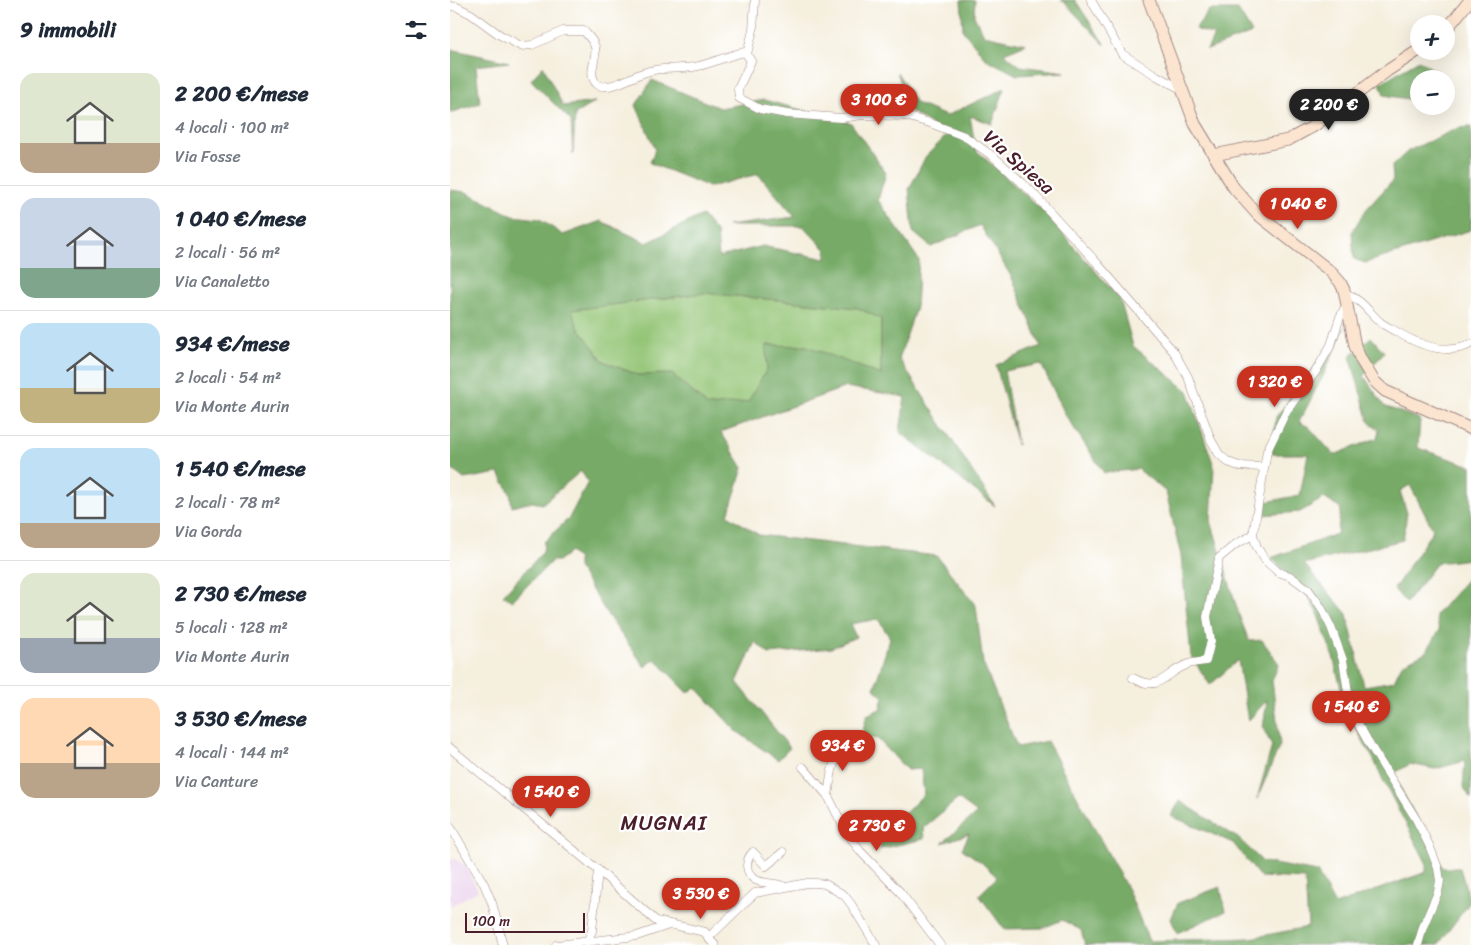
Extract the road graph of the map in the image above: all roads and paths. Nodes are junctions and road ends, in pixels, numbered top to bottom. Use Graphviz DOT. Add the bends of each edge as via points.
graph roads {
  1 [pos="754,0"];
  2 [pos="1091,0"];
  3 [pos="1149,0"];
  4 [pos="1470,0"];
  5 [pos="450,6"];
  6 [pos="1455,19"];
  7 [pos="747,54"];
  8 [pos="1410,56"];
  9 [pos="1181,89"];
  10 [pos="1214,155"];
  11 [pos="1345,293"];
  12 [pos="1348,307"];
  13 [pos="1471,344"];
  14 [pos="1471,429"];
  15 [pos="1264,467"];
  16 [pos="1253,535"];
  17 [pos="1133,678"];
  18 [pos="849,744"];
  19 [pos="450,748"];
  20 [pos="803,767"];
  21 [pos="828,796"];
  22 [pos="450,826"];
  23 [pos="783,852"];
  24 [pos="598,870"];
  25 [pos="785,887"];
  26 [pos="670,925"];
  27 [pos="708,938"];
  28 [pos="588,940"];
  29 [pos="503,945"];
  30 [pos="556,945"];
  31 [pos="715,945"];
  32 [pos="876,945"];
  33 [pos="940,945"];
  34 [pos="1418,945"];
  1 -- 7 [label="street" via="753,30"];
  2 -- 9 [label="street" via="1122,54"];
  3 -- 9 [label="street"];
  4 -- 6 [label="street"];
  5 -- 7 [label="street" via="471,14 521,46 563,31 584,31 595,45 593,78 604,87 656,68 694,67 728,56"];
  7 -- 15 [label="street, Via Spiesa" via="751,61 738,89 739,98 760,109 840,118 905,116 964,136 994,157 1031,190 1174,352 1188,377 1218,454 1238,466"];
  8 -- 10 [label="street" via="1314,126 1288,140"];
  9 -- 10 [label="street" via="1195,124"];
  10 -- 11 [label="street" via="1248,206 1330,271"];
  11 -- 12 [label="street"];
  11 -- 13 [label="street" via="1356,297 1381,323 1423,345 1440,349"];
  12 -- 14 [label="street" via="1358,353 1369,375 1380,387"];
  12 -- 15 [label="street" via="1344,309 1331,345 1316,371 1287,410 1267,451"];
  15 -- 16 [label="street"];
  16 -- 17 [label="street" via="1219,558 1207,617 1211,641 1206,661 1186,665 1161,682 1143,683"];
  16 -- 34 [label="street" via="1265,560 1278,572 1308,589 1320,607 1343,660 1352,711 1429,845 1440,881"];
  18 -- 21 [label="street" via="837,755 832,767"];
  19 -- 24 [label="street"];
  20 -- 21 [label="street"];
  21 -- 33 [label="street" via="860,851 900,892"];
  22 -- 29 [label="street" via="484,884"];
  23 -- 25 [label="street" via="766,866 753,852 747,867 757,881"];
  24 -- 26 [label="street" via="656,921"];
  24 -- 28 [label="street" via="592,931"];
  25 -- 27 [label="street" via="755,893"];
  25 -- 32 [label="street" via="825,884 844,895"];
  26 -- 27 [label="street" via="705,932"];
  26 -- 28 [label="street" via="637,936"];
  27 -- 31 [label="street"];
  28 -- 30 [label="street"];
}
